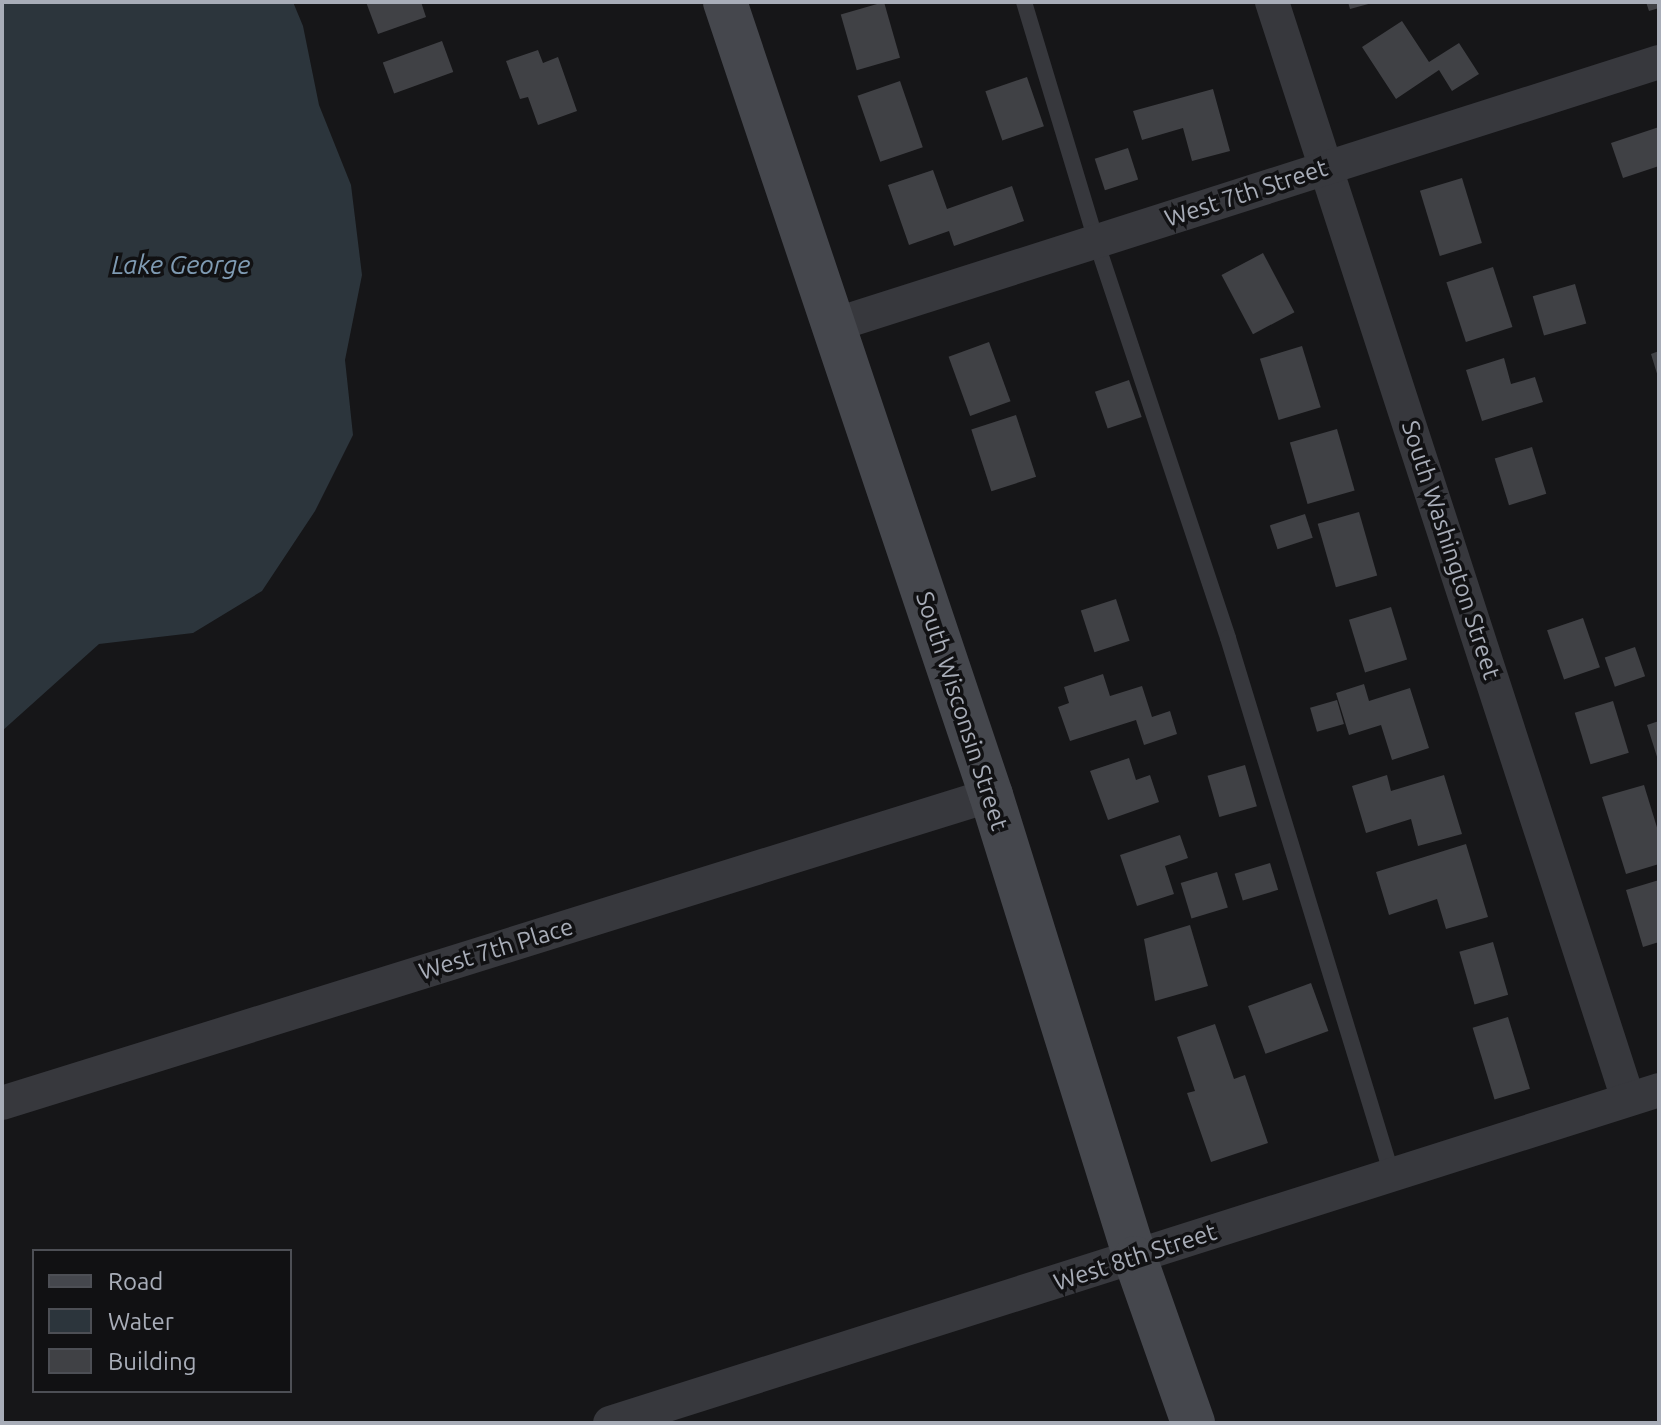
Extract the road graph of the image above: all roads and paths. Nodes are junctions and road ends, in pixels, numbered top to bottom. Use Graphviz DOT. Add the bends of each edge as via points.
graph roads {
  1 [pos="725,2"];
  2 [pos="1024,2"];
  3 [pos="1272,2"];
  4 [pos="1659,62"];
  5 [pos="1327,168"];
  6 [pos="1096,241"];
  7 [pos="834,325"];
  8 [pos="991,795"];
  9 [pos="1644,1094"];
  10 [pos="2,1103"];
  11 [pos="1392,1175"];
  12 [pos="1135,1258"];
  13 [pos="610,1423"];
  14 [pos="1193,1423"];
  1 -- 7 [label="street, South Wisconsin Street"];
  2 -- 6 [label="lane"];
  3 -- 5 [label="street, South Washington Street"];
  4 -- 5 [label="street, West 7th Street"];
  5 -- 6 [label="street, West 7th Street"];
  5 -- 9 [label="street, South Washington Street"];
  6 -- 7 [label="street, West 7th Street"];
  6 -- 11 [label="lane" via="1228,638"];
  7 -- 8 [label="street, South Wisconsin Street"];
  8 -- 10 [label="street, West 7th Place"];
  8 -- 12 [label="street, South Wisconsin Street"];
  9 -- 11 [label="street, West 8th Street"];
  11 -- 12 [label="street, West 8th Street"];
  12 -- 13 [label="street, West 8th Street"];
  12 -- 14 [label="street, South Wisconsin Street"];
}
